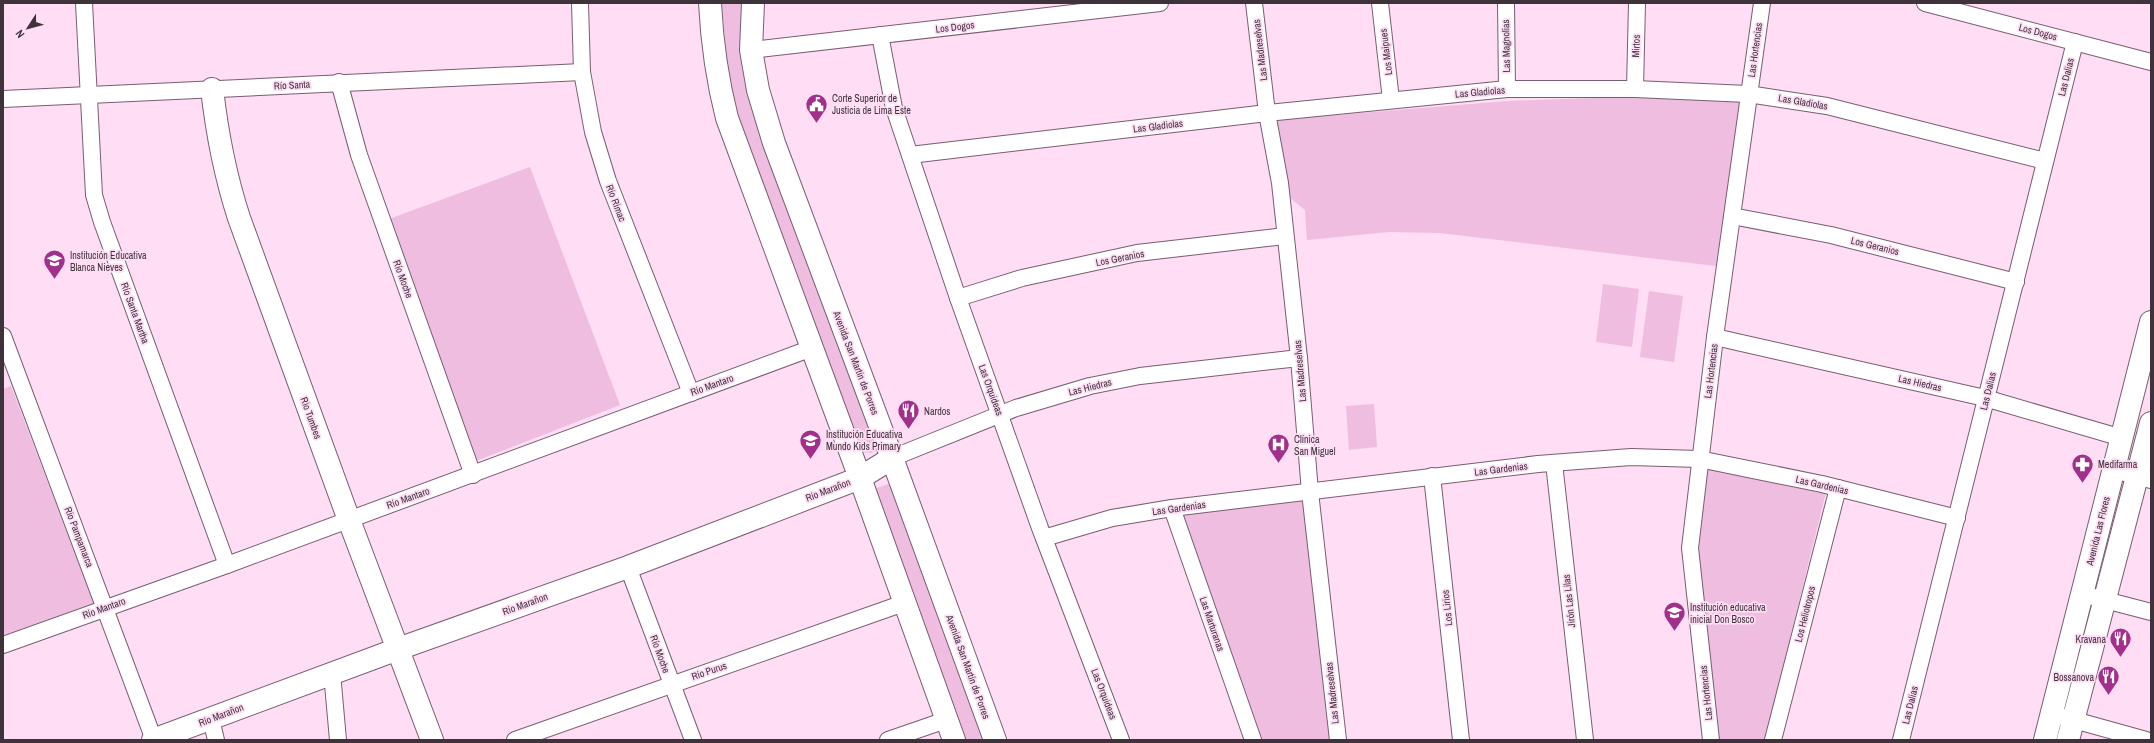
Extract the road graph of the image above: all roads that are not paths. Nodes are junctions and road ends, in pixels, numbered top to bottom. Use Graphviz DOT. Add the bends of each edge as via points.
graph roads {
  1 [pos="84,3"];
  2 [pos="580,3"];
  3 [pos="710,3"];
  4 [pos="753,3"];
  5 [pos="1160,3"];
  6 [pos="1254,3"];
  7 [pos="1380,3"];
  8 [pos="1506,3"];
  9 [pos="1637,3"];
  10 [pos="1762,3"];
  11 [pos="1925,3"];
  12 [pos="880,35"];
  13 [pos="2075,42"];
  14 [pos="751,50"];
  15 [pos="2151,62"];
  16 [pos="582,72"];
  17 [pos="339,82"];
  18 [pos="212,89"];
  19 [pos="1507,89"];
  20 [pos="1635,89"];
  21 [pos="1748,94"];
  22 [pos="88,96"];
  23 [pos="3,99"];
  24 [pos="1391,100"];
  25 [pos="1267,113"];
  26 [pos="910,156"];
  27 [pos="2045,161"];
  28 [pos="1732,216"];
  29 [pos="1285,236"];
  30 [pos="2016,282"];
  31 [pos="958,298"];
  32 [pos="2151,322"];
  33 [pos="3,336"];
  34 [pos="1715,337"];
  35 [pos="812,348"];
  36 [pos="2148,348"];
  37 [pos="1299,358"];
  38 [pos="691,393"];
  39 [pos="1985,398"];
  40 [pos="1000,415"];
  41 [pos="2151,423"];
  42 [pos="2122,438"];
  43 [pos="892,458"];
  44 [pos="1699,459"];
  45 [pos="1554,463"];
  46 [pos="2114,470"];
  47 [pos="473,475"];
  48 [pos="1432,476"];
  49 [pos="860,478"];
  50 [pos="2145,478"];
  51 [pos="1838,488"];
  52 [pos="1310,492"];
  53 [pos="1172,508"];
  54 [pos="1956,518"];
  55 [pos="348,520"];
  56 [pos="1044,538"];
  57 [pos="227,565"];
  58 [pos="628,567"];
  59 [pos="2082,594"];
  60 [pos="2106,601"];
  61 [pos="904,603"];
  62 [pos="106,608"];
  63 [pos="2151,612"];
  64 [pos="3,645"];
  65 [pos="398,649"];
  66 [pos="332,673"];
  67 [pos="671,684"];
  68 [pos="2051,715"];
  69 [pos="946,720"];
  70 [pos="213,730"];
  71 [pos="2071,730"];
  72 [pos="153,740"];
  73 [pos="338,740"];
  74 [pos="432,740"];
  75 [pos="515,740"];
  76 [pos="693,740"];
  77 [pos="888,740"];
  78 [pos="954,740"];
  79 [pos="995,740"];
  80 [pos="1121,740"];
  81 [pos="1253,740"];
  82 [pos="1338,740"];
  83 [pos="1461,740"];
  84 [pos="1585,740"];
  85 [pos="1711,740"];
  86 [pos="1773,740"];
  87 [pos="1901,740"];
  88 [pos="2045,740"];
  89 [pos="2146,740"];
  1 -- 22 [label="street, Río Santa Martha"];
  2 -- 16 [label="street, Río Rimac"];
  3 -- 35 [label="street" via="712,46 727,118"];
  4 -- 14 [label="street, Avenida San Martín de Porres"];
  5 -- 12 [label="street, Los Dogos"];
  6 -- 25 [label="street, Las Madreselvas"];
  7 -- 24 [label="street, Los Maipues"];
  8 -- 19 [label="street, Las Magnolias"];
  9 -- 20 [label="street, Mirtos"];
  10 -- 21 [label="street, Las Hortencias"];
  11 -- 13 [label="street, Los Dogos"];
  12 -- 14 [label="street, Los Dogos"];
  12 -- 26 [label="street, Las Orquideas" via="894,108"];
  13 -- 15 [label="street, Los Dogos"];
  13 -- 27 [label="street, Las Dalias"];
  14 -- 43 [label="street, Avenida San Martín de Porres" via="758,90 774,143"];
  16 -- 17 [label="street, Río Santa"];
  16 -- 38 [label="street, Río Rimac" via="593,132 608,181"];
  17 -- 18 [label="street, Río Santa"];
  17 -- 47 [label="street, Río Moche" via="359,155"];
  18 -- 22 [label="street, Río Santa"];
  18 -- 55 [label="street, Rio Tumbes" via="216,126 228,183"];
  19 -- 20 [label="street, Las Gladiolas"];
  19 -- 24 [label="street, Las Gladiolas"];
  20 -- 21 [label="street, Las Gladiolas"];
  21 -- 27 [label="street, Las Gladiolas" via="1827,106"];
  21 -- 28 [label="street, Las Hortencias"];
  22 -- 23 [label="street, Río Santa"];
  22 -- 57 [label="street, Río Santa Martha" via="94,195 102,222"];
  24 -- 25 [label="street, Las Gladiolas"];
  25 -- 26 [label="street, Las Gladiolas"];
  25 -- 29 [label="street, Las Madreselvas" via="1280,183"];
  26 -- 31 [label="street, Las Orquideas"];
  27 -- 30 [label="street, Las Dalias"];
  28 -- 30 [label="street, Los Geranios" via="1831,235"];
  28 -- 34 [label="street, Las Hortencias"];
  29 -- 31 [label="street, Los Geranios" via="1137,254 1022,278"];
  29 -- 37 [label="street, Las Madreselvas"];
  30 -- 39 [label="street, Las Dalias"];
  31 -- 40 [label="street, Las Orquideas"];
  32 -- 36 [label="street, Avenida Las Flores"];
  33 -- 62 [label="street, Río Pampamarca"];
  34 -- 39 [label="street, Las Hiedras"];
  34 -- 44 [label="street, Las Hortencias"];
  35 -- 38 [label="street, Río Mantaro"];
  35 -- 49 [label="street"];
  36 -- 42 [label="street, Avenida Las Flores"];
  37 -- 40 [label="street, Las Hiedras" via="1140,376 1097,384"];
  37 -- 52 [label="street, Las Madreselvas"];
  38 -- 47 [label="street, Río Mantaro"];
  39 -- 42 [label="street, Las Hiedras"];
  39 -- 54 [label="street, Las Dalias"];
  40 -- 43 [label="street, Las Hiedras"];
  40 -- 56 [label="street, Las Orquideas"];
  41 -- 50 [label="street"];
  42 -- 46 [label="street, Avenida Las Flores"];
  43 -- 49 [label="street, Río Marañon"];
  43 -- 79 [label="street, Avenida San Martín de Porres"];
  44 -- 45 [label="street, Las Gardenias" via="1631,457"];
  44 -- 51 [label="street, Las Gardenias"];
  44 -- 85 [label="street, Las Hortencias" via="1690,548"];
  45 -- 48 [label="street, Las Gardenias"];
  45 -- 84 [label="street, Jirón Las Lilas"];
  46 -- 50 [label="street"];
  46 -- 59 [label="street, Avenida Las Flores"];
  47 -- 55 [label="street, Río Mantaro"];
  48 -- 52 [label="street, Las Gardenias"];
  48 -- 83 [label="street, Los Lirios"];
  49 -- 58 [label="street, Río Marañon"];
  49 -- 61 [label="street"];
  50 -- 60 [label="street"];
  51 -- 54 [label="street, Las Gardenias"];
  51 -- 86 [label="street, Los Heliotropos"];
  52 -- 53 [label="street, Las Gardenias"];
  52 -- 82 [label="street, Las Madreselvas"];
  53 -- 56 [label="street, Las Gardenias" via="1112,518"];
  53 -- 81 [label="street, Las Marturanas"];
  54 -- 87 [label="street, Las Dalias"];
  55 -- 57 [label="street, Río Mantaro"];
  55 -- 65 [label="street, Rio Tumbes"];
  56 -- 80 [label="street, Las Orquideas"];
  57 -- 62 [label="street, Río Mantaro"];
  58 -- 65 [label="street, Río Marañon"];
  58 -- 67 [label="street, Río Moche"];
  59 -- 60 [label="street"];
  59 -- 68 [label="street, Avenida Las Flores"];
  60 -- 63 [label="street"];
  60 -- 71 [label="street"];
  61 -- 67 [label="street, Río Purus"];
  61 -- 69 [label="street"];
  62 -- 64 [label="street, Río Mantaro"];
  62 -- 72 [label="street, Río Pampamarca"];
  65 -- 66 [label="street, Río Marañon"];
  65 -- 74 [label="street, Rio Tumbes"];
  66 -- 70 [label="street, Río Marañon"];
  66 -- 73 [label="street"];
  67 -- 75 [label="street, Río Purus"];
  67 -- 76 [label="street, Río Moche"];
  68 -- 71 [label="street"];
  68 -- 88 [label="street, Avenida Las Flores"];
  69 -- 77 [label="street"];
  69 -- 78 [label="street"];
  70 -- 72 [label="street, Río Marañon"];
  71 -- 89 [label="street"];
}
